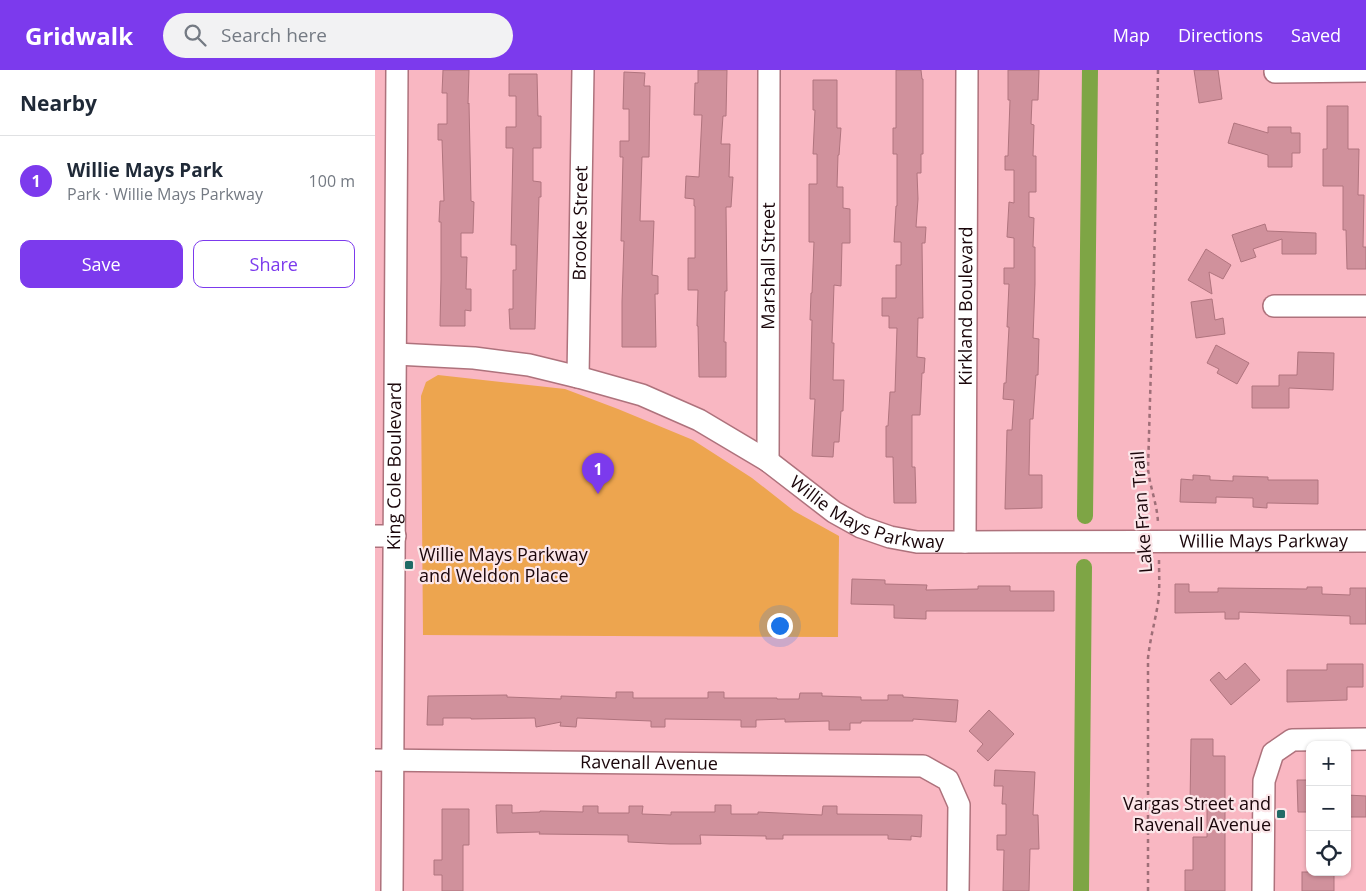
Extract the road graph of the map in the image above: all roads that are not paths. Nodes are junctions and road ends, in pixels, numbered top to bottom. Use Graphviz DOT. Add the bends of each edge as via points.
graph roads {
  1 [pos="397,70"];
  2 [pos="583,70"];
  3 [pos="769,70"];
  4 [pos="967,70"];
  5 [pos="1366,71"];
  6 [pos="1275,72"];
  7 [pos="1274,306"];
  8 [pos="1366,306"];
  9 [pos="395,354"];
  10 [pos="578,377"];
  11 [pos="768,461"];
  12 [pos="385,536"];
  13 [pos="1366,541"];
  14 [pos="965,542"];
  15 [pos="1366,739"];
  16 [pos="384,760"];
  17 [pos="392,891"];
  18 [pos="957,891"];
  19 [pos="1263,891"];
  1 -- 9 [label="street, King Cole Boulevard"];
  2 -- 10 [label="street, Brooke Street"];
  3 -- 11 [label="street, Marshall Street"];
  4 -- 14 [label="street, Kirkland Boulevard"];
  5 -- 6 [label="street"];
  7 -- 8 [label="street"];
  9 -- 10 [label="street, Willie Mays Parkway" via="474,358 529,365"];
  9 -- 12 [label="street, King Cole Boulevard"];
  10 -- 11 [label="street, Willie Mays Parkway" via="642,395 699,420"];
  11 -- 14 [label="street, Willie Mays Parkway" via="835,512 861,527 917,542"];
  12 -- 16 [label="street, King Cole Boulevard"];
  13 -- 14 [label="street, Willie Mays Parkway"];
  15 -- 19 [label="street" via="1292,740 1273,753 1264,781"];
  16 -- 17 [label="street, King Cole Boulevard"];
  16 -- 18 [label="street, Ravenall Avenue" via="923,766 948,780 959,805"];
}
